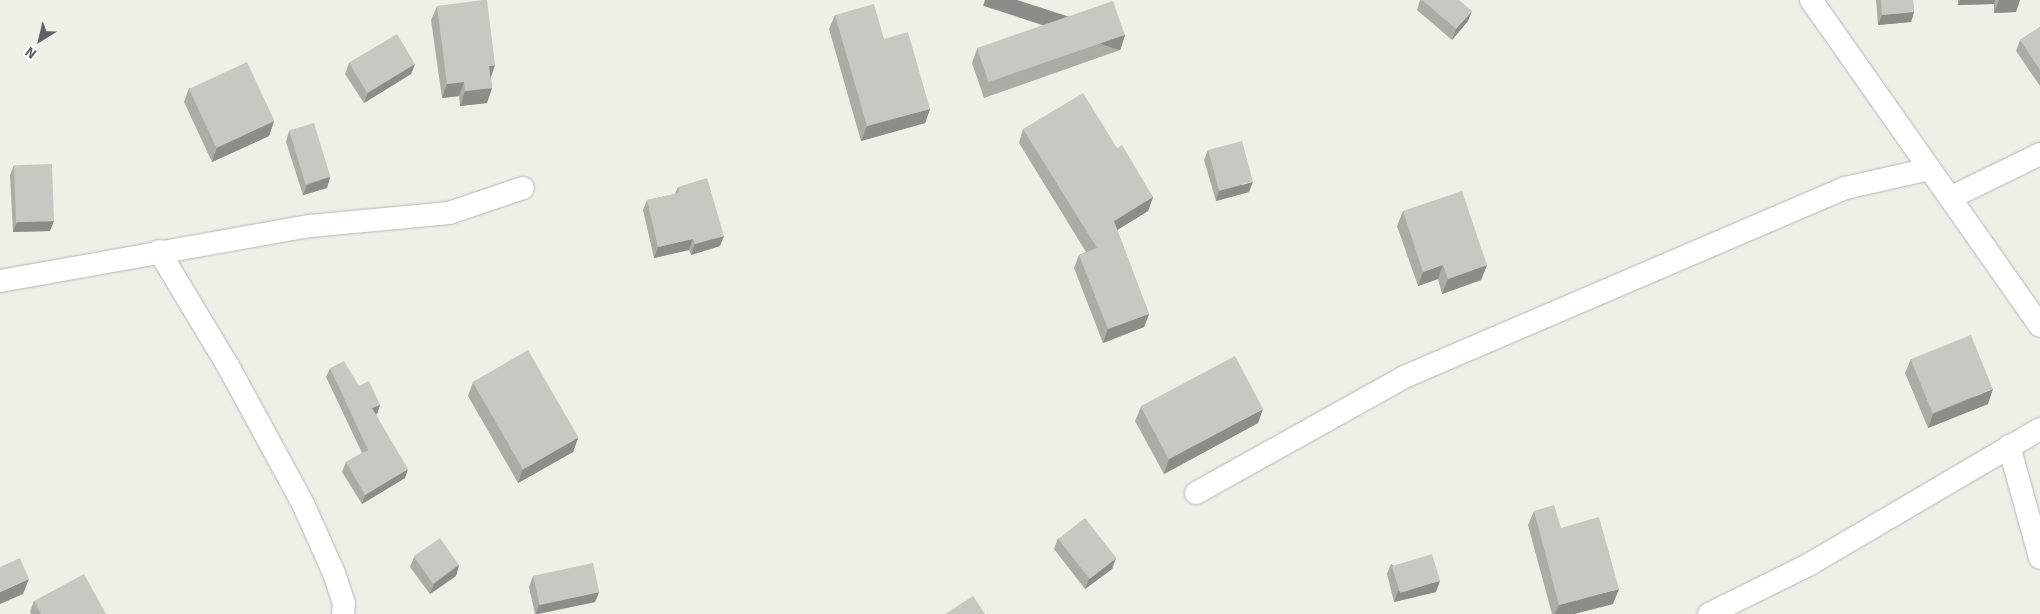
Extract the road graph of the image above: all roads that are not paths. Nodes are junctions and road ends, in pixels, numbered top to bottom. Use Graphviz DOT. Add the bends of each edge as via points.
graph roads {
  1 [pos="1811,0"];
  2 [pos="2040,154"];
  3 [pos="1929,169"];
  4 [pos="523,188"];
  5 [pos="1950,198"];
  6 [pos="159,250"];
  7 [pos="0,281"];
  8 [pos="2040,326"];
  9 [pos="2040,428"];
  10 [pos="2010,446"];
  11 [pos="1196,493"];
  12 [pos="2040,558"];
  13 [pos="342,614"];
  14 [pos="1709,614"];
  1 -- 3 [label="street"];
  2 -- 5 [label="street"];
  3 -- 5 [label="street"];
  3 -- 11 [label="street" via="1845,188 1404,377"];
  4 -- 6 [label="street" via="449,213 310,226"];
  5 -- 8 [label="street"];
  6 -- 7 [label="street"];
  6 -- 13 [label="street" via="228,364 304,506 334,573 344,603"];
  9 -- 10 [label="street"];
  10 -- 12 [label="street"];
  10 -- 14 [label="street" via="1810,564"];
}
